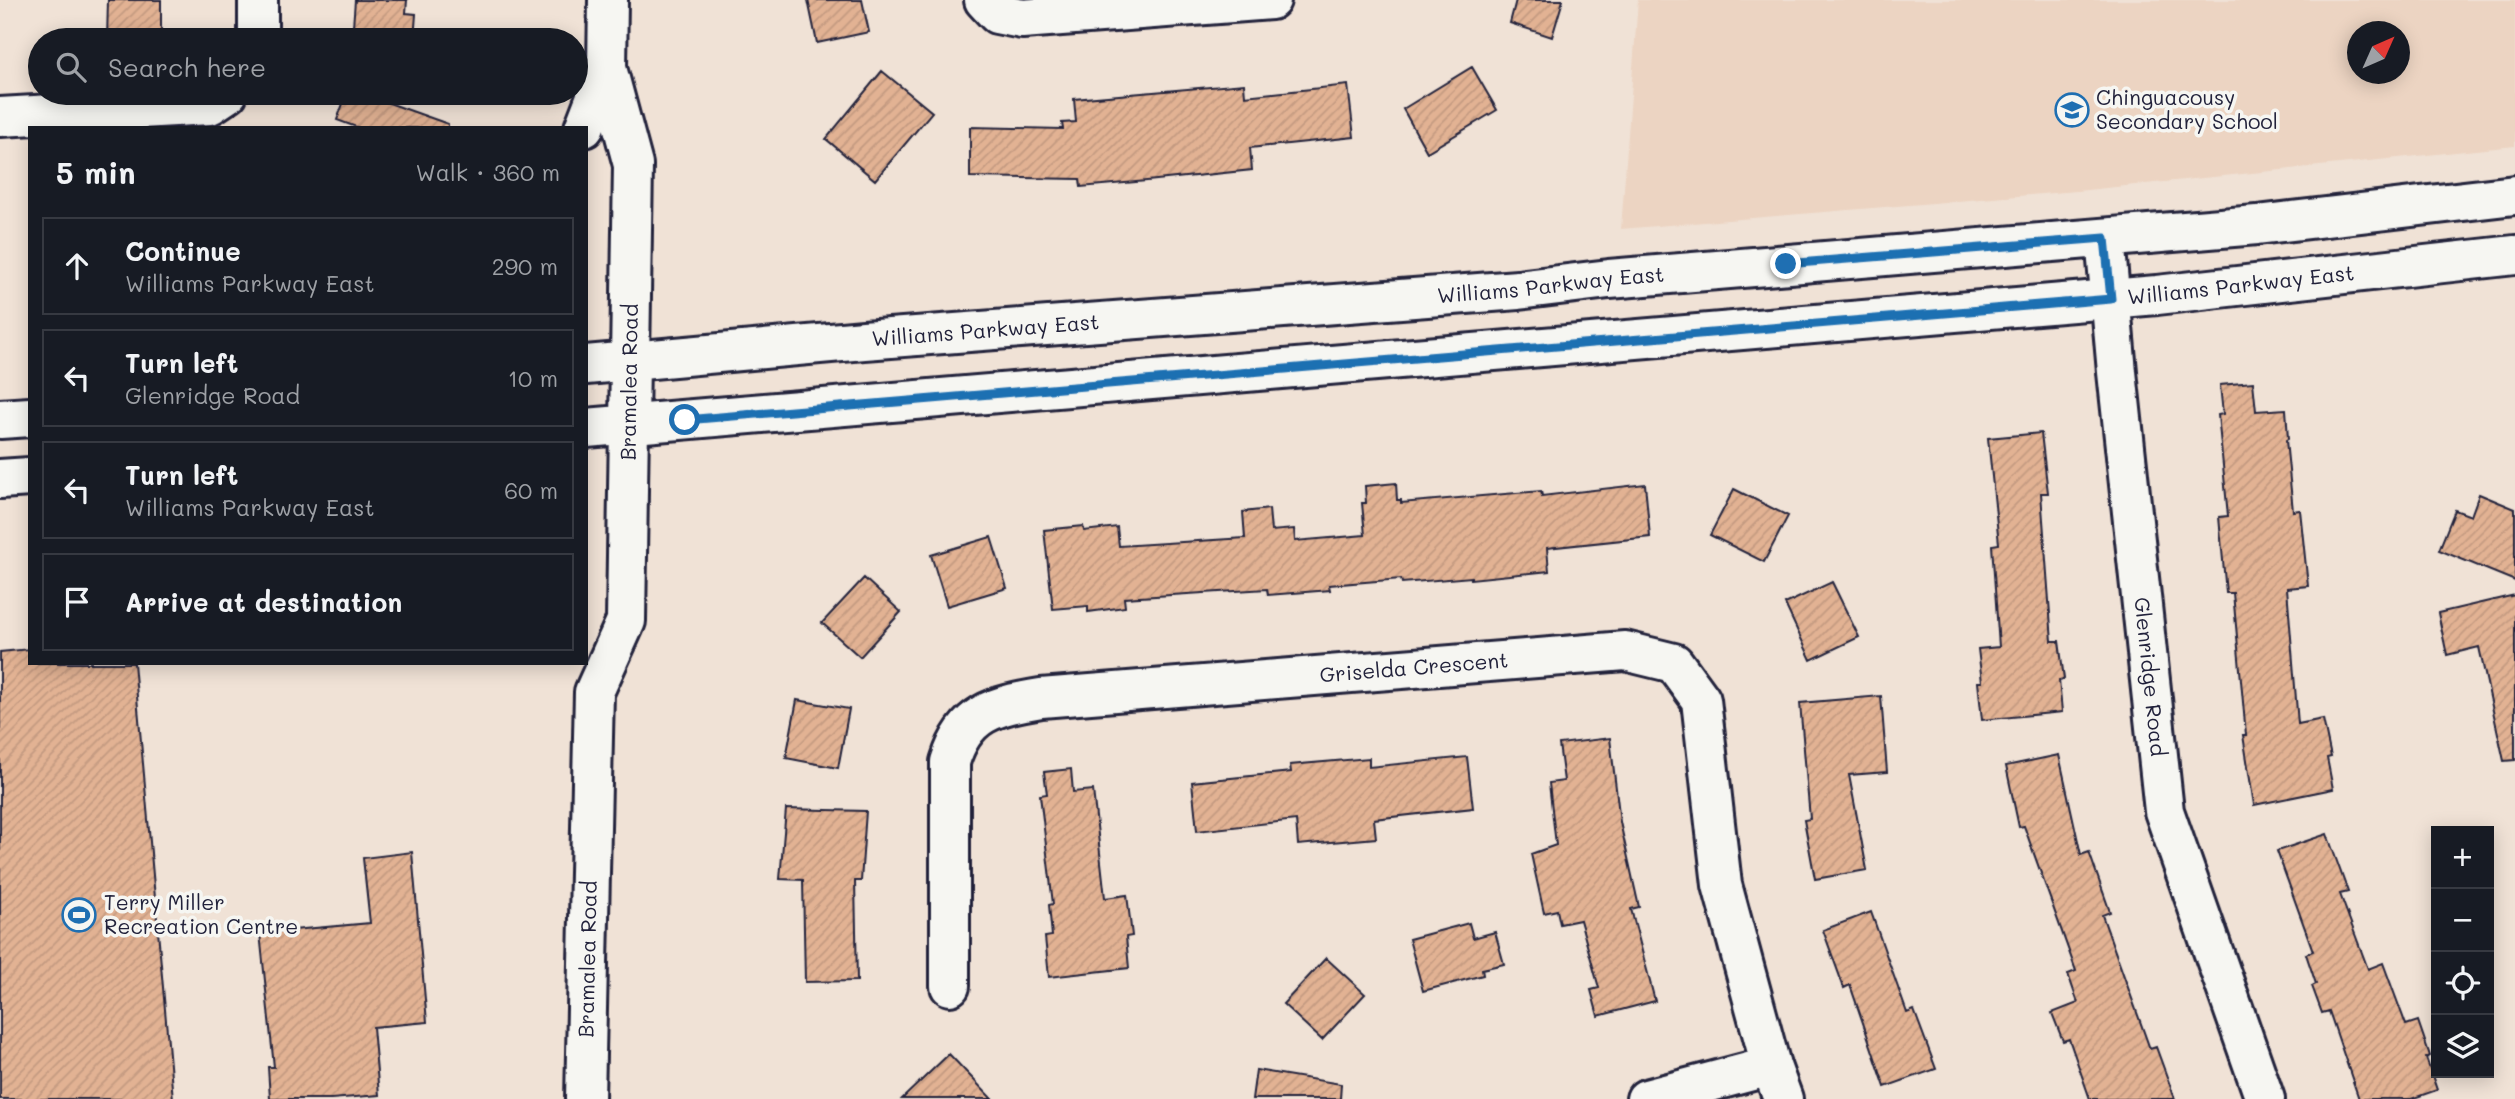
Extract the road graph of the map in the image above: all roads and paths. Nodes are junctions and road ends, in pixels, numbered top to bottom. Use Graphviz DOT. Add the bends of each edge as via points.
graph roads {
  1 [pos="258,0"];
  2 [pos="608,0"];
  3 [pos="984,0"];
  4 [pos="1271,0"];
  5 [pos="258,28"];
  6 [pos="607,68"];
  7 [pos="210,105"];
  8 [pos="0,117"];
  9 [pos="585,126"];
  10 [pos="2515,194"];
  11 [pos="2105,238"];
  12 [pos="2515,255"];
  13 [pos="2111,299"];
  14 [pos="631,361"];
  15 [pos="588,365"];
  16 [pos="28,417"];
  17 [pos="0,419"];
  18 [pos="629,424"];
  19 [pos="588,428"];
  20 [pos="28,477"];
  21 [pos="0,479"];
  22 [pos="588,678"];
  23 [pos="950,986"];
  24 [pos="1777,1082"];
  25 [pos="585,1099"];
  26 [pos="1646,1099"];
  27 [pos="2265,1099"];
  1 -- 5 [label="main road"];
  2 -- 6 [label="main road, Bramalea Road"];
  3 -- 4 [label="main road" via="997,14 1022,19"];
  6 -- 9 [label="main road, Bramalea Road"];
  6 -- 14 [label="main road, Bramalea Road" via="633,165"];
  7 -- 8 [label="main road"];
  10 -- 11 [label="main road, Williams Parkway East" via="2257,226"];
  11 -- 13 [label="main road, Glenridge Road"];
  11 -- 14 [label="main road, Williams Parkway East"];
  12 -- 13 [label="main road, Williams Parkway East"];
  13 -- 18 [label="main road, Williams Parkway East"];
  13 -- 27 [label="main road, Glenridge Road" via="2164,811"];
  14 -- 15 [label="main road, Williams Parkway East"];
  14 -- 18 [label="main road, Bramalea Road"];
  16 -- 17 [label="main road"];
  18 -- 19 [label="main road, Williams Parkway East"];
  18 -- 22 [label="main road, Bramalea Road" via="626,621"];
  20 -- 21 [label="main road"];
  22 -- 25 [label="main road, Bramalea Road"];
  23 -- 24 [label="main road, Griselda Crescent" via="950,762 968,725 1000,705 1625,651 1674,663 1701,700 1722,885"];
  24 -- 26 [label="main road"];
}
